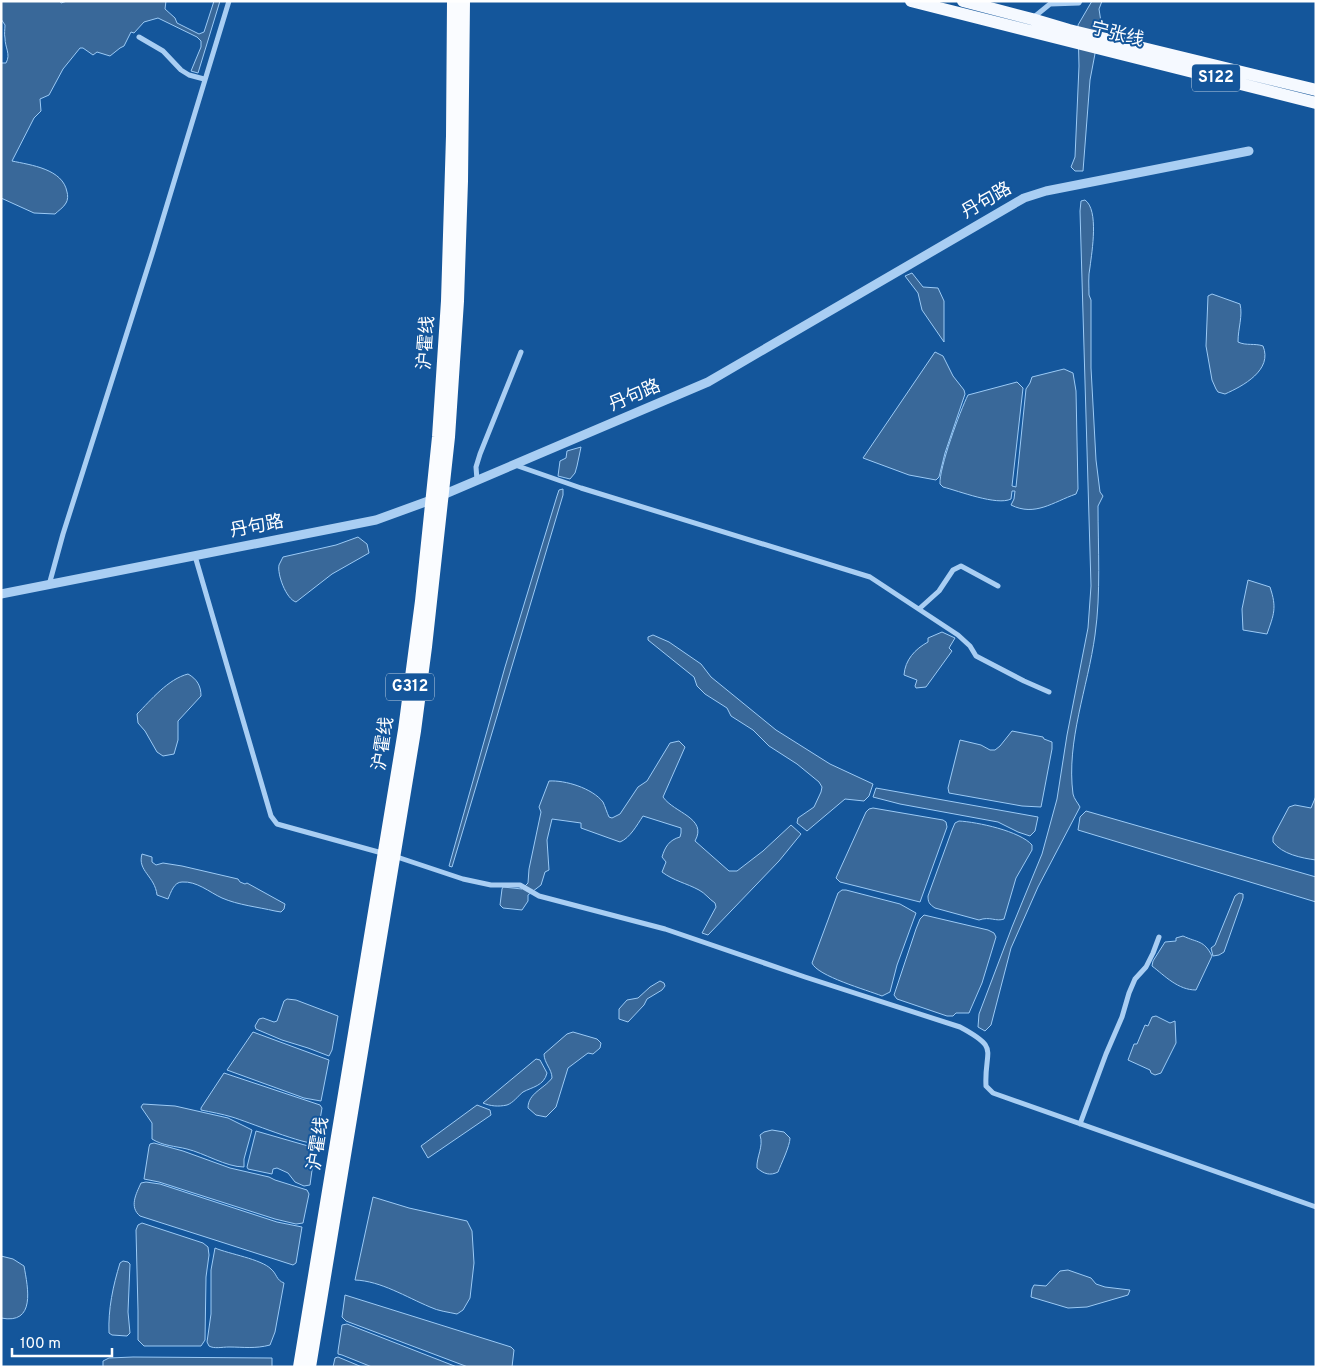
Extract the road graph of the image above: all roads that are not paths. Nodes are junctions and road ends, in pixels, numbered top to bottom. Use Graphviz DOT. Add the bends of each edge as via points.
graph roads {
  1 [pos="229,1"];
  2 [pos="453,1"];
  3 [pos="464,1"];
  4 [pos="910,1"];
  5 [pos="963,1"];
  6 [pos="1080,1"];
  7 [pos="1032,19"];
  8 [pos="1067,35"];
  9 [pos="139,37"];
  10 [pos="1119,48"];
  11 [pos="204,79"];
  12 [pos="1316,90"];
  13 [pos="1316,103"];
  14 [pos="1249,151"];
  15 [pos="457,181"];
  16 [pos="521,352"];
  17 [pos="513,464"];
  18 [pos="477,480"];
  19 [pos="443,494"];
  20 [pos="431,500"];
  21 [pos="195,556"];
  22 [pos="49,585"];
  23 [pos="998,586"];
  24 [pos="1,594"];
  25 [pos="919,609"];
  26 [pos="1049,692"];
  27 [pos="389,855"];
  28 [pos="1159,937"];
  29 [pos="1080,1124"];
  30 [pos="1316,1207"];
  31 [pos="300,1367"];
  32 [pos="310,1367"];
  1 -- 11 [label="street"];
  2 -- 15 [label="highway, 沪霍线 / G312"];
  3 -- 15 [label="highway, 沪霍线 / G312"];
  4 -- 8 [label="main road, 宁张线 / S122"];
  5 -- 7 [label="main road, 宁张线 / S122"];
  6 -- 7 [label="street" via="1050,4"];
  7 -- 8 [label="main road, 宁张线 / S122"];
  8 -- 10 [label="main road, 宁张线 / S122"];
  9 -- 11 [label="street" via="163,51 181,70"];
  10 -- 12 [label="main road, 宁张线 / S122"];
  10 -- 13 [label="main road, 宁张线 / S122"];
  11 -- 22 [label="street"];
  14 -- 17 [label="street, 丹句路" via="1024,198 708,382"];
  15 -- 19 [label="highway, 沪霍线 / G312" via="458,301"];
  15 -- 20 [label="highway, 沪霍线 / G312"];
  16 -- 18 [label="street" via="480,454"];
  17 -- 18 [label="street, 丹句路"];
  17 -- 25 [label="street" via="870,577"];
  18 -- 19 [label="street, 丹句路"];
  19 -- 20 [label="street, 丹句路"];
  19 -- 27 [label="highway, 沪霍线 / G312" via="415,731"];
  20 -- 21 [label="street, 丹句路" via="376,520"];
  20 -- 27 [label="highway, 沪霍线 / G312"];
  21 -- 22 [label="street, 丹句路"];
  21 -- 27 [label="street" via="271,816 277,824"];
  22 -- 24 [label="street, 丹句路"];
  23 -- 25 [label="street" via="961,566 953,570 940,591"];
  25 -- 26 [label="street" via="958,635 976,656"];
  27 -- 29 [label="street" via="463,879 491,885 520,885 539,896 665,929 960,1027 986,1044 989,1052 986,1086 993,1093"];
  27 -- 31 [label="highway, 沪霍线 / G312"];
  27 -- 32 [label="highway, 沪霍线 / G312"];
  28 -- 29 [label="street" via="1150,960 1129,993"];
  29 -- 30 [label="street"];
}
